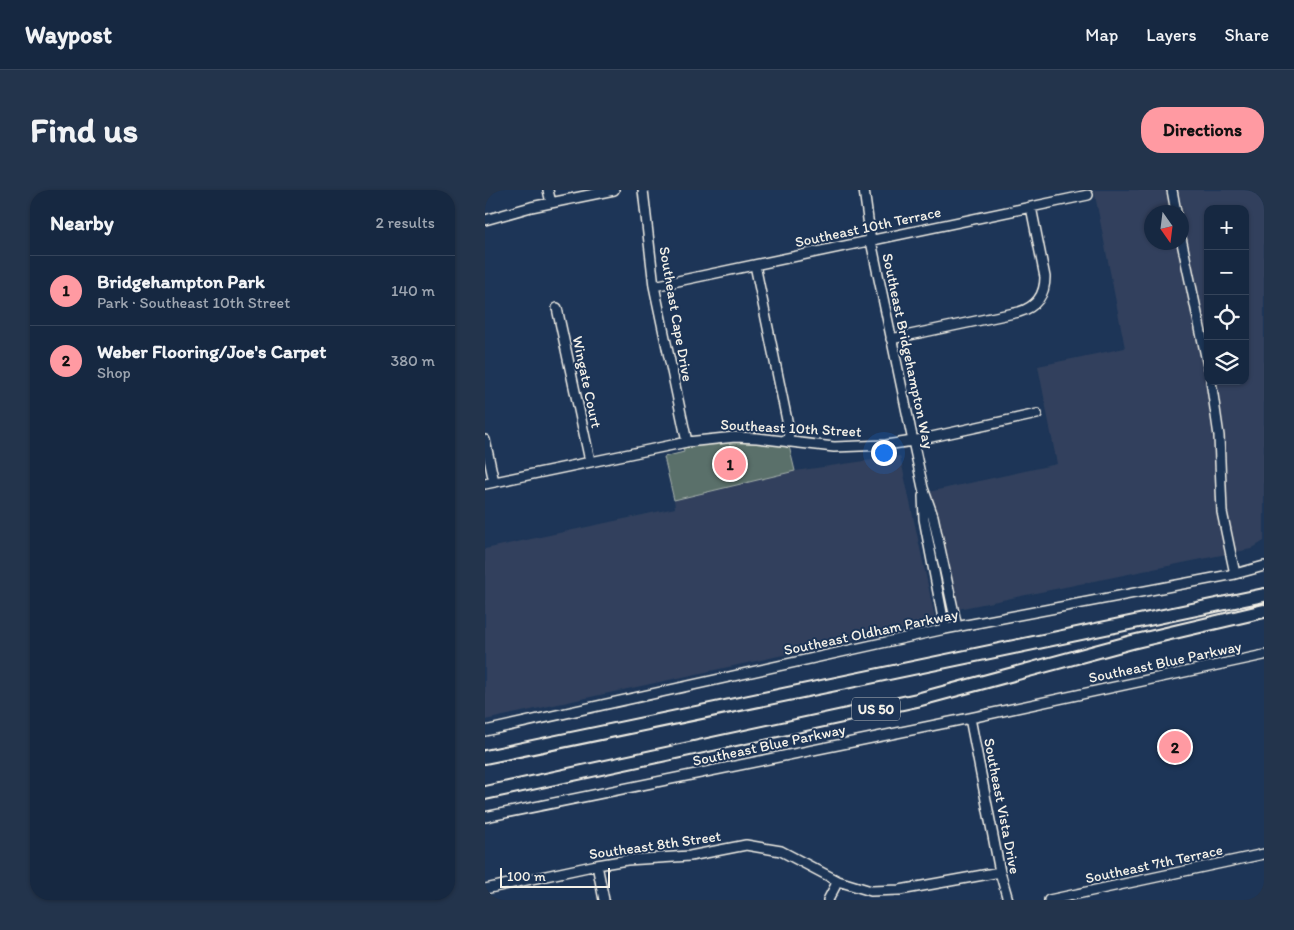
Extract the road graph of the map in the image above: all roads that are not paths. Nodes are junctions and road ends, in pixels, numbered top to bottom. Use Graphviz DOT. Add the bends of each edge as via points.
graph roads {
  1 [pos="548,190"];
  2 [pos="614,190"];
  3 [pos="643,190"];
  4 [pos="864,190"];
  5 [pos="1172,190"];
  6 [pos="1088,195"];
  7 [pos="551,203"];
  8 [pos="1175,205"];
  9 [pos="1031,207"];
  10 [pos="485,220"];
  11 [pos="871,241"];
  12 [pos="1184,250"];
  13 [pos="755,265"];
  14 [pos="654,286"];
  15 [pos="557,308"];
  16 [pos="891,340"];
  17 [pos="1204,347"];
  18 [pos="1212,385"];
  19 [pos="1037,414"];
  20 [pos="485,440"];
  21 [pos="913,441"];
  22 [pos="687,442"];
  23 [pos="788,442"];
  24 [pos="590,461"];
  25 [pos="489,483"];
  26 [pos="923,488"];
  27 [pos="1264,566"];
  28 [pos="1235,574"];
  29 [pos="1264,595"];
  30 [pos="1264,611"];
  31 [pos="957,626"];
  32 [pos="945,629"];
  33 [pos="1264,655"];
  34 [pos="970,718"];
  35 [pos="485,731"];
  36 [pos="485,757"];
  37 [pos="485,793"];
  38 [pos="485,817"];
  39 [pos="1264,854"];
  40 [pos="597,865"];
  41 [pos="1000,872"];
  42 [pos="838,880"];
  43 [pos="485,889"];
  44 [pos="605,900"];
  45 [pos="828,900"];
  46 [pos="1008,900"];
  47 [pos="1049,900"];
  1 -- 7 [label="street"];
  2 -- 7 [label="street"];
  3 -- 14 [label="street, Southeast Cape Drive"];
  4 -- 11 [label="street, Southeast Bridgehampton Way"];
  5 -- 8 [label="street"];
  6 -- 9 [label="street, Southeast 10th Terrace"];
  7 -- 10 [label="street"];
  9 -- 11 [label="street, Southeast 10th Terrace"];
  9 -- 16 [label="street" via="1045,278 1045,286 1035,304 1019,312"];
  11 -- 13 [label="street, Southeast 10th Terrace"];
  11 -- 16 [label="street, Southeast Bridgehampton Way"];
  12 -- 17 [label="street"];
  13 -- 14 [label="street, Southeast 10th Terrace"];
  13 -- 23 [label="street" via="789,430"];
  14 -- 22 [label="street, Southeast Cape Drive"];
  15 -- 24 [label="street, Wingate Court"];
  16 -- 21 [label="street, Southeast Bridgehampton Way"];
  18 -- 28 [label="street" via="1219,436 1223,512"];
  19 -- 21 [label="street, Southeast 10th Street"];
  20 -- 25 [label="street"];
  21 -- 23 [label="street, Southeast 10th Street" via="851,447"];
  21 -- 26 [label="street, Southeast Bridgehampton Way"];
  22 -- 23 [label="street, Southeast 10th Street" via="735,437"];
  22 -- 24 [label="street, Southeast 10th Street"];
  24 -- 25 [label="street, Southeast 10th Street"];
  26 -- 31 [label="street, Southeast Bridgehampton Way" via="933,516"];
  26 -- 32 [label="street, Southeast Bridgehampton Way" via="924,519"];
  27 -- 28 [label="street, Southeast Oldham Parkway"];
  28 -- 31 [label="street, Southeast Oldham Parkway"];
  29 -- 36 [label="highway, US 50"];
  30 -- 37 [label="highway, US 50" via="1132,642 917,700"];
  31 -- 32 [label="street, Southeast Oldham Parkway"];
  32 -- 35 [label="street, Southeast Oldham Parkway"];
  33 -- 34 [label="street, Southeast Blue Parkway"];
  34 -- 38 [label="street, Southeast Blue Parkway"];
  34 -- 41 [label="street, Southeast Vista Drive"];
  39 -- 47 [label="street, Southeast 7th Terrace"];
  40 -- 42 [label="street, Southeast 8th Street" via="690,856 747,845 781,851"];
  40 -- 43 [label="street, Southeast 8th Street"];
  40 -- 44 [label="street"];
  41 -- 42 [label="street, Southeast 8th Street" via="900,890 871,891"];
  41 -- 46 [label="street, Southeast Vista Drive"];
  42 -- 45 [label="street"];
}
